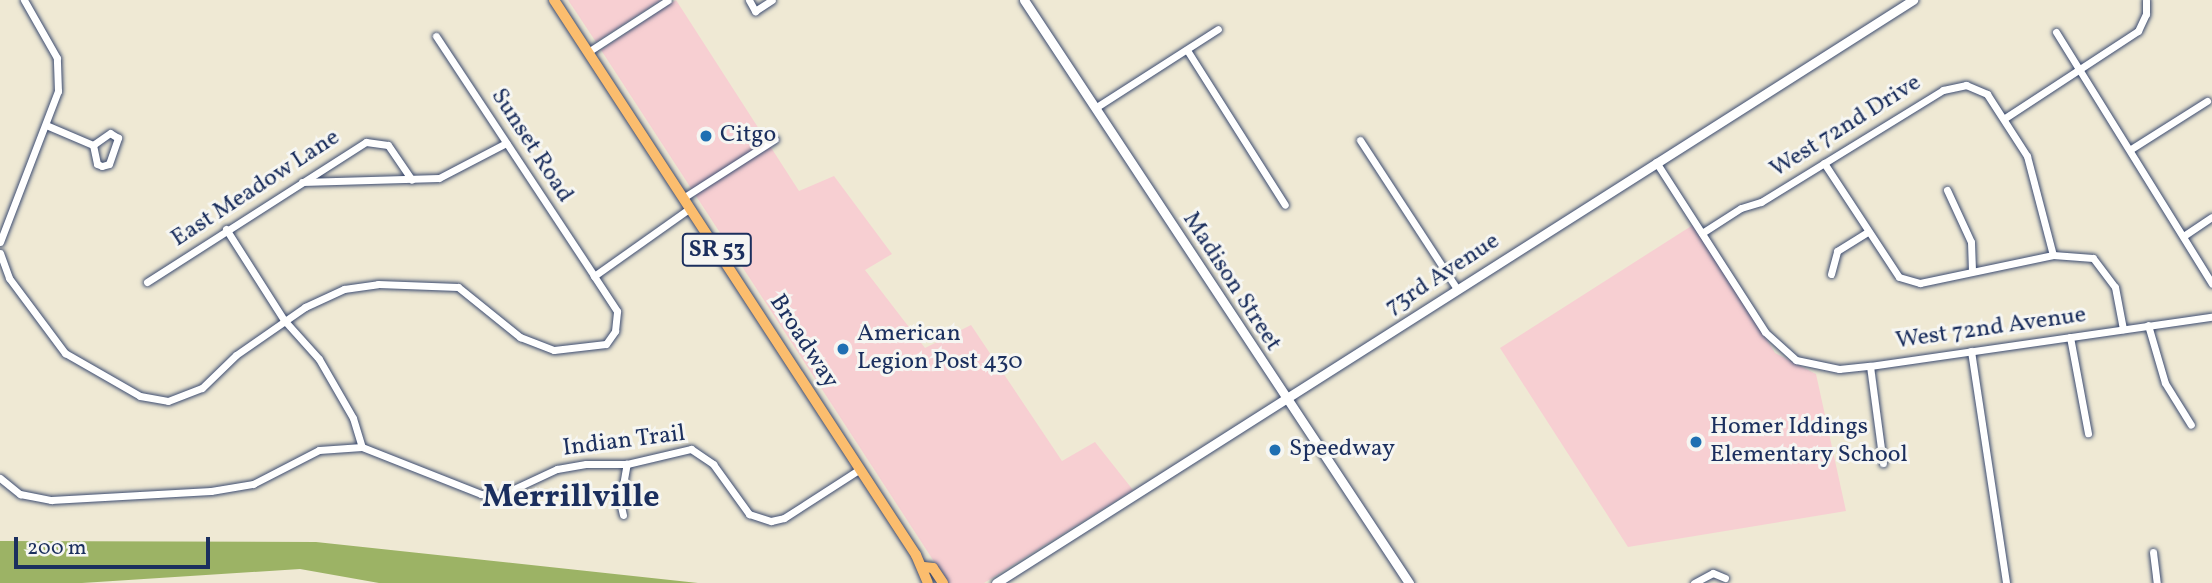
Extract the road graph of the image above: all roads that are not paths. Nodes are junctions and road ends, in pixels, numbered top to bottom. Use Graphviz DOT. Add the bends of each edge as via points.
graph roads {
  1 [pos="24,0"];
  2 [pos="554,0"];
  3 [pos="668,0"];
  4 [pos="749,0"];
  5 [pos="772,0"];
  6 [pos="1024,0"];
  7 [pos="1913,0"];
  8 [pos="2146,0"];
  9 [pos="1218,29"];
  10 [pos="2056,32"];
  11 [pos="436,36"];
  12 [pos="1187,50"];
  13 [pos="588,52"];
  14 [pos="2080,70"];
  15 [pos="2207,101"];
  16 [pos="1095,108"];
  17 [pos="2005,118"];
  18 [pos="46,125"];
  19 [pos="775,139"];
  20 [pos="1360,140"];
  21 [pos="506,143"];
  22 [pos="93,145"];
  23 [pos="2131,149"];
  24 [pos="1656,162"];
  25 [pos="1824,163"];
  26 [pos="412,180"];
  27 [pos="300,182"];
  28 [pos="1947,190"];
  29 [pos="686,203"];
  30 [pos="1285,205"];
  31 [pos="2212,217"];
  32 [pos="226,229"];
  33 [pos="1867,232"];
  34 [pos="1702,233"];
  35 [pos="2185,235"];
  36 [pos="0,242"];
  37 [pos="0,253"];
  38 [pos="2053,255"];
  39 [pos="1972,269"];
  40 [pos="1831,274"];
  41 [pos="594,276"];
  42 [pos="147,282"];
  43 [pos="2212,284"];
  44 [pos="1457,289"];
  45 [pos="2212,317"];
  46 [pos="284,320"];
  47 [pos="2148,325"];
  48 [pos="2123,329"];
  49 [pos="2070,337"];
  50 [pos="1971,351"];
  51 [pos="1870,366"];
  52 [pos="1284,400"];
  53 [pos="2191,425"];
  54 [pos="2088,433"];
  55 [pos="362,447"];
  56 [pos="1883,463"];
  57 [pos="627,464"];
  58 [pos="860,469"];
  59 [pos="0,478"];
  60 [pos="623,515"];
  61 [pos="2153,552"];
  62 [pos="924,567"];
  63 [pos="1726,578"];
  64 [pos="928,583"];
  65 [pos="943,583"];
  66 [pos="996,583"];
  67 [pos="1409,583"];
  68 [pos="1694,583"];
  69 [pos="2006,583"];
  70 [pos="2157,583"];
  1 -- 18 [label="street" via="49,38 59,70 58,92"];
  2 -- 13 [label="main road, Broadway / SR 53"];
  3 -- 13 [label="street"];
  4 -- 5 [label="street" via="755,11"];
  6 -- 16 [label="street, Madison Street"];
  7 -- 24 [label="street, 73rd Avenue"];
  8 -- 14 [label="street" via="2138,32"];
  9 -- 12 [label="street"];
  10 -- 14 [label="street"];
  11 -- 21 [label="street, Sunset Road"];
  12 -- 16 [label="street"];
  12 -- 30 [label="street"];
  13 -- 29 [label="main road, Broadway / SR 53"];
  14 -- 17 [label="street"];
  14 -- 23 [label="street"];
  15 -- 23 [label="street"];
  16 -- 52 [label="street, Madison Street"];
  17 -- 25 [label="street, West 72nd Drive" via="1987,94 1966,85 1943,90"];
  17 -- 38 [label="street, West 72nd Drive" via="2037,183"];
  18 -- 22 [label="street"];
  18 -- 36 [label="street"];
  19 -- 29 [label="street"];
  20 -- 44 [label="street"];
  21 -- 26 [label="street" via="450,173"];
  21 -- 41 [label="street, Sunset Road"];
  22 -- 22 [label="street" via="110,133 118,138 108,164 102,166 97,164"];
  23 -- 35 [label="street"];
  24 -- 34 [label="street"];
  24 -- 44 [label="street, 73rd Avenue"];
  25 -- 33 [label="street"];
  25 -- 34 [label="street, West 72nd Drive"];
  26 -- 27 [label="street"];
  26 -- 27 [label="street, East Meadow Lane" via="380,141 366,142"];
  27 -- 32 [label="street, East Meadow Lane"];
  28 -- 39 [label="street" via="1971,242"];
  29 -- 41 [label="street"];
  29 -- 58 [label="main road, Broadway / SR 53"];
  31 -- 35 [label="street"];
  32 -- 42 [label="street, East Meadow Lane"];
  32 -- 46 [label="street"];
  33 -- 39 [label="street" via="1899,277 1920,283"];
  33 -- 40 [label="street" via="1837,251"];
  34 -- 51 [label="street, West 72nd Avenue" via="1779,348 1796,360 1815,365"];
  35 -- 43 [label="street"];
  37 -- 46 [label="street, Sunset Road" via="9,278 65,353 81,366 153,400 178,400 202,388"];
  38 -- 39 [label="street"];
  38 -- 48 [label="street" via="2093,258 2107,273"];
  41 -- 46 [label="street, Sunset Road" via="617,311 615,331 606,345 586,349 554,349 520,337 458,287 428,283 344,289"];
  44 -- 52 [label="street, 73rd Avenue"];
  45 -- 47 [label="street, West 72nd Avenue"];
  46 -- 55 [label="street" via="318,359 353,418"];
  47 -- 48 [label="street, West 72nd Avenue"];
  47 -- 53 [label="street" via="2165,383"];
  48 -- 49 [label="street, West 72nd Avenue"];
  49 -- 50 [label="street, West 72nd Avenue"];
  49 -- 54 [label="street"];
  50 -- 51 [label="street, West 72nd Avenue"];
  50 -- 69 [label="street"];
  51 -- 56 [label="street"];
  52 -- 66 [label="street, 73rd Avenue"];
  52 -- 67 [label="street, Madison Street"];
  55 -- 57 [label="street, Indian Trail" via="481,494 499,496 564,468"];
  55 -- 59 [label="street, Indian Trail" via="319,450 253,484 211,491 51,500 20,494"];
  57 -- 58 [label="street, Indian Trail" via="691,449 713,464 749,514 771,522 785,518"];
  57 -- 60 [label="street" via="620,502"];
  58 -- 62 [label="main road, Broadway / SR 53"];
  61 -- 70 [label="street"];
  62 -- 64 [label="main road, Broadway / SR 53"];
  62 -- 65 [label="main road, Broadway / SR 53" via="933,568"];
  63 -- 68 [label="street" via="1713,573"];
}
